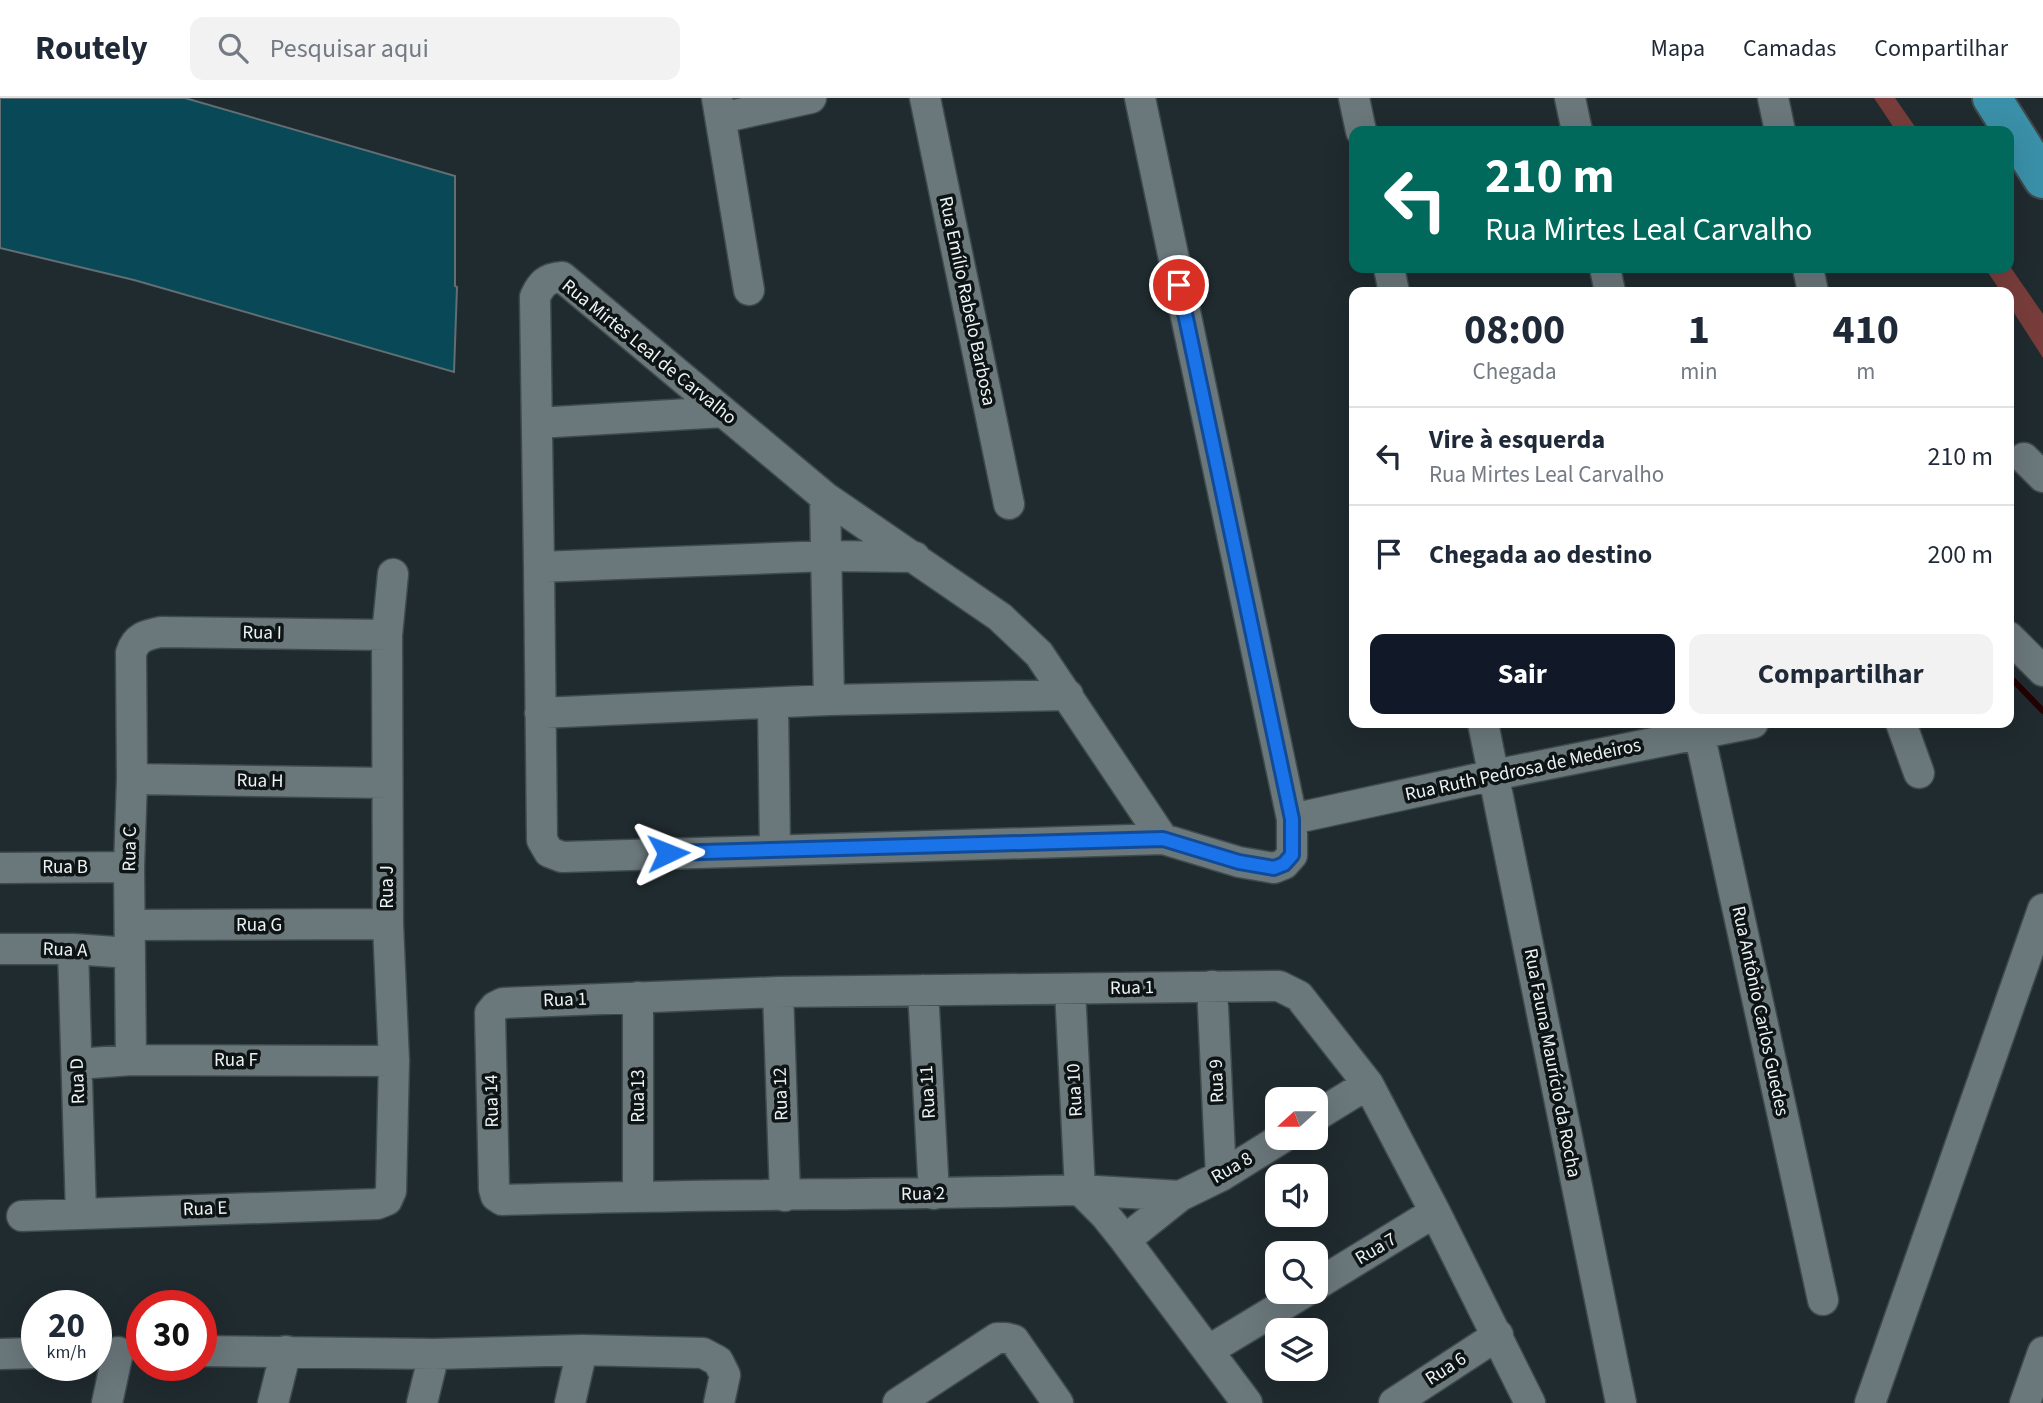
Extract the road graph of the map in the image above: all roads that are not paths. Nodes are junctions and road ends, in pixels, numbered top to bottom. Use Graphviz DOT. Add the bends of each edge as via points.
graph roads {
  1 [pos="811,98"];
  2 [pos="925,98"];
  3 [pos="1140,98"];
  4 [pos="1354,98"];
  5 [pos="1570,98"];
  6 [pos="1773,98"];
  7 [pos="1976,98"];
  8 [pos="1992,98"];
  9 [pos="719,108"];
  10 [pos="1360,126"];
  11 [pos="1576,126"];
  12 [pos="1779,126"];
  13 [pos="2001,126"];
  14 [pos="2008,126"];
  15 [pos="2014,136"];
  16 [pos="2027,158"];
  17 [pos="749,290"];
  18 [pos="723,412"];
  19 [pos="537,423"];
  20 [pos="825,497"];
  21 [pos="1009,504"];
  22 [pos="827,556"];
  23 [pos="915,557"];
  24 [pos="540,567"];
  25 [pos="393,574"];
  26 [pos="387,635"];
  27 [pos="138,639"];
  28 [pos="2014,642"];
  29 [pos="2043,671"];
  30 [pos="1068,695"];
  31 [pos="829,700"];
  32 [pos="772,703"];
  33 [pos="540,713"];
  34 [pos="1484,728"];
  35 [pos="1903,728"];
  36 [pos="1698,729"];
  37 [pos="1919,773"];
  38 [pos="1494,775"];
  39 [pos="132,779"];
  40 [pos="387,783"];
  41 [pos="1292,819"];
  42 [pos="1163,839"];
  43 [pos="775,849"];
  44 [pos="129,867"];
  45 [pos="0,868"];
  46 [pos="2043,909"];
  47 [pos="388,924"];
  48 [pos="131,939"];
  49 [pos="0,949"];
  50 [pos="73,949"];
  51 [pos="1212,986"];
  52 [pos="923,989"];
  53 [pos="1070,989"];
  54 [pos="778,992"];
  55 [pos="638,997"];
  56 [pos="495,1007"];
  57 [pos="131,1060"];
  58 [pos="394,1061"];
  59 [pos="78,1064"];
  60 [pos="1368,1084"];
  61 [pos="1328,1109"];
  62 [pos="1265,1149"];
  63 [pos="1221,1176"];
  64 [pos="1080,1190"];
  65 [pos="934,1194"];
  66 [pos="638,1195"];
  67 [pos="785,1195"];
  68 [pos="496,1196"];
  69 [pos="1180,1196"];
  70 [pos="387,1200"];
  71 [pos="1435,1212"];
  72 [pos="81,1213"];
  73 [pos="22,1216"];
  74 [pos="1125,1240"];
  75 [pos="1328,1278"];
  76 [pos="1823,1300"];
  77 [pos="1285,1304"];
  78 [pos="1498,1335"];
  79 [pos="582,1350"];
  80 [pos="1209,1350"];
  81 [pos="217,1351"];
  82 [pos="286,1351"];
  83 [pos="119,1352"];
  84 [pos="2043,1352"];
  85 [pos="21,1353"];
  86 [pos="0,1354"];
  87 [pos="434,1354"];
  88 [pos="722,1389"];
  89 [pos="107,1403"];
  90 [pos="273,1403"];
  91 [pos="422,1403"];
  92 [pos="570,1403"];
  93 [pos="898,1403"];
  94 [pos="1058,1403"];
  95 [pos="1247,1403"];
  96 [pos="1394,1403"];
  97 [pos="1530,1403"];
  98 [pos="1621,1403"];
  99 [pos="1870,1403"];
  100 [pos="2025,1403"];
  1 -- 9 [label="street"];
  2 -- 21 [label="street, Rua Emílio Rabelo Barbosa"];
  3 -- 41 [label="street"];
  4 -- 10 [label="street"];
  5 -- 11 [label="street"];
  6 -- 12 [label="street"];
  7 -- 13 [label="highway"];
  8 -- 14 [label="highway"];
  9 -- 17 [label="street"];
  15 -- 16 [label="highway"];
  18 -- 19 [label="street"];
  18 -- 19 [label="street, Rua Mirtes Leal de Carvalho" via="562,277 549,278 535,298"];
  18 -- 20 [label="street, Rua Mirtes Leal de Carvalho"];
  19 -- 24 [label="street, Rua Mirtes Leal de Carvalho"];
  20 -- 22 [label="street"];
  20 -- 23 [label="street, Rua Mirtes Leal de Carvalho"];
  22 -- 23 [label="street"];
  22 -- 24 [label="street"];
  22 -- 31 [label="street"];
  23 -- 30 [label="street, Rua Mirtes Leal de Carvalho" via="1000,617 1039,654"];
  24 -- 33 [label="street, Rua Mirtes Leal de Carvalho"];
  25 -- 26 [label="street, Rua J"];
  26 -- 27 [label="street, Rua I" via="161,632"];
  26 -- 40 [label="street, Rua J"];
  27 -- 39 [label="street, Rua C" via="131,653"];
  28 -- 29 [label="street"];
  30 -- 31 [label="street"];
  30 -- 42 [label="street, Rua Mirtes Leal de Carvalho"];
  31 -- 32 [label="street"];
  32 -- 33 [label="street"];
  32 -- 43 [label="street"];
  33 -- 43 [label="street, Rua Mirtes Leal de Carvalho" via="541,840 549,852 562,857"];
  34 -- 38 [label="street, Rua Fauna Maurício da Rocha"];
  35 -- 37 [label="street"];
  36 -- 38 [label="street, Rua Ruth Pedrosa de Medeiros"];
  36 -- 76 [label="street, Rua Antônio Carlos Guedes"];
  38 -- 41 [label="street, Rua Ruth Pedrosa de Medeiros"];
  38 -- 98 [label="street, Rua Fauna Maurício da Rocha"];
  39 -- 40 [label="street, Rua H"];
  39 -- 44 [label="street, Rua C"];
  40 -- 47 [label="street, Rua J"];
  41 -- 42 [label="street, Rua Mirtes Leal de Carvalho" via="1292,855 1274,868"];
  42 -- 43 [label="street, Rua Mirtes Leal de Carvalho"];
  44 -- 45 [label="street, Rua B"];
  44 -- 48 [label="street, Rua C"];
  46 -- 99 [label="street"];
  47 -- 48 [label="street, Rua G"];
  47 -- 58 [label="street, Rua J"];
  48 -- 50 [label="street, Rua A"];
  48 -- 57 [label="street, Rua C"];
  49 -- 50 [label="street, Rua A"];
  50 -- 59 [label="street, Rua D"];
  51 -- 53 [label="street, Rua 1"];
  51 -- 60 [label="street, Rua 1" via="1279,986 1299,996"];
  51 -- 63 [label="street, Rua 9"];
  52 -- 53 [label="street, Rua 1"];
  52 -- 54 [label="street, Rua 1"];
  52 -- 65 [label="street, Rua 11"];
  53 -- 64 [label="street, Rua 10"];
  54 -- 55 [label="street, Rua 1"];
  54 -- 67 [label="street, Rua 12"];
  55 -- 56 [label="street, Rua 1"];
  55 -- 66 [label="street, Rua 13"];
  56 -- 68 [label="street, Rua 14" via="490,1013"];
  57 -- 58 [label="street, Rua F"];
  57 -- 59 [label="street, Rua F"];
  58 -- 70 [label="street, Rua J" via="391,1191"];
  59 -- 72 [label="street, Rua D"];
  60 -- 61 [label="street"];
  60 -- 71 [label="street, Rua 1"];
  62 -- 63 [label="street, Rua 8"];
  63 -- 69 [label="street, Rua 8"];
  64 -- 65 [label="street, Rua 2"];
  64 -- 69 [label="street, Rua 8"];
  64 -- 74 [label="street"];
  65 -- 67 [label="street, Rua 2"];
  66 -- 67 [label="street, Rua 2"];
  66 -- 68 [label="street, Rua 2" via="502,1200"];
  69 -- 74 [label="street, Rua 8"];
  70 -- 72 [label="street, Rua E" via="377,1204"];
  71 -- 75 [label="street, Rua 7"];
  71 -- 78 [label="street, Rua 1"];
  72 -- 73 [label="street, Rua E"];
  74 -- 80 [label="street"];
  77 -- 80 [label="street"];
  78 -- 96 [label="street, Rua 6"];
  78 -- 97 [label="street, Rua 1"];
  79 -- 87 [label="street"];
  79 -- 88 [label="street" via="703,1353 718,1361"];
  79 -- 92 [label="street"];
  80 -- 95 [label="street"];
  81 -- 82 [label="street"];
  82 -- 87 [label="street"];
  82 -- 90 [label="street"];
  83 -- 89 [label="street"];
  84 -- 100 [label="street"];
  85 -- 86 [label="street"];
  87 -- 91 [label="street"];
  93 -- 94 [label="street" via="998,1338 1006,1338 1014,1340"];
}
